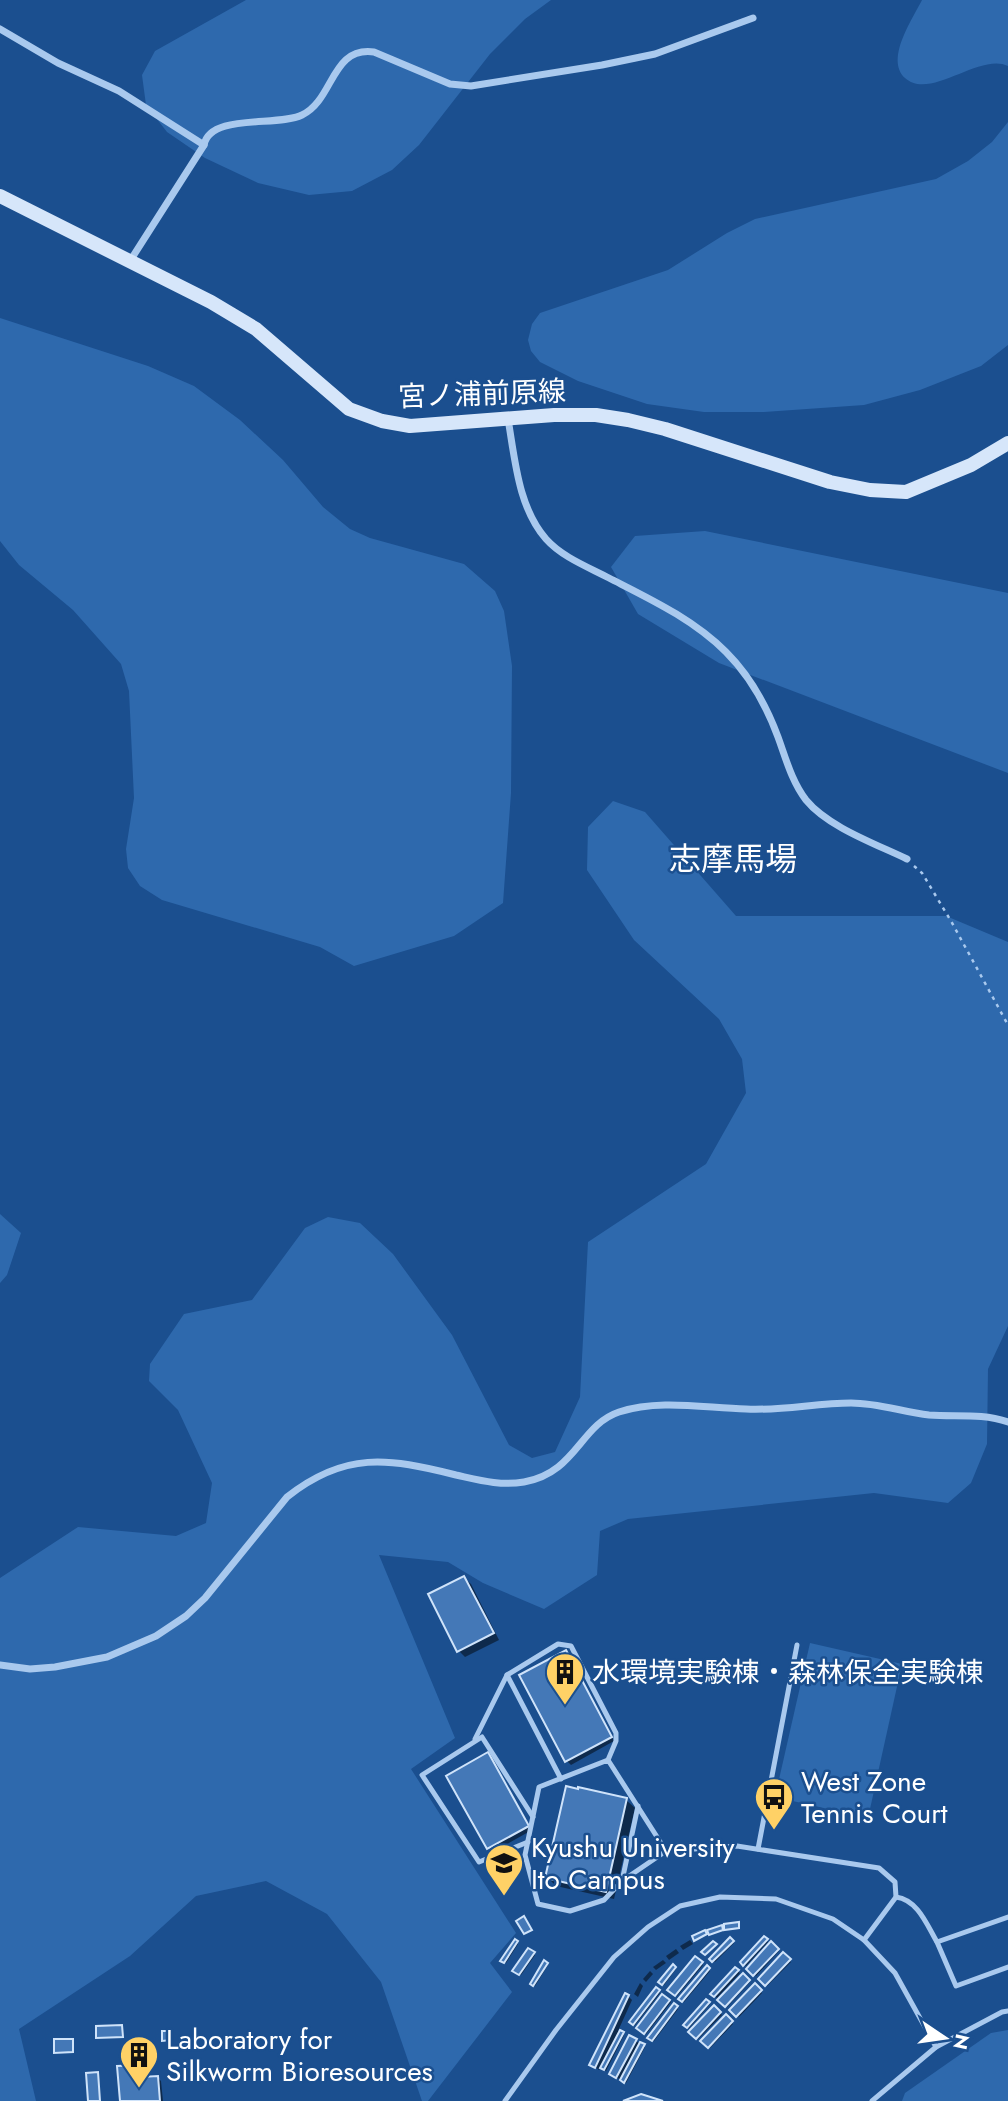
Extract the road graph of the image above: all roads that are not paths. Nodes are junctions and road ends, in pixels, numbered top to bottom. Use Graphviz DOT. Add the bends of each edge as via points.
graph roads {
  1 [pos="753,18"];
  2 [pos="0,29"];
  3 [pos="204,145"];
  4 [pos="0,196"];
  5 [pos="130,261"];
  6 [pos="508,419"];
  7 [pos="1008,443"];
  8 [pos="907,859"];
  9 [pos="1008,1422"];
  10 [pos="797,1644"];
  11 [pos="0,1665"];
  12 [pos="507,1675"];
  13 [pos="474,1742"];
  14 [pos="608,1760"];
  15 [pos="561,1779"];
  16 [pos="638,1806"];
  17 [pos="533,1817"];
  18 [pos="528,1842"];
  19 [pos="758,1849"];
  20 [pos="666,1851"];
  21 [pos="622,1881"];
  22 [pos="896,1897"];
  23 [pos="1008,1917"];
  24 [pos="864,1940"];
  25 [pos="937,1942"];
  26 [pos="1008,1967"];
  27 [pos="1008,2011"];
  28 [pos="936,2047"];
  29 [pos="505,2101"];
  30 [pos="872,2101"];
  1 -- 3 [label="street" via="655,54 471,86 450,84 360,50 341,65 312,109 284,120 230,124 213,131"];
  2 -- 3 [label="street" via="58,63 120,91"];
  3 -- 5 [label="street"];
  4 -- 5 [label="main road, 宮ノ浦前原線"];
  5 -- 6 [label="main road, 宮ノ浦前原線" via="256,329 349,409 410,425"];
  6 -- 7 [label="main road, 宮ノ浦前原線" via="596,415 628,420 830,482 906,492 971,465"];
  6 -- 8 [label="street" via="518,480 531,516 546,539 582,564 687,621 725,652 760,698 806,800 841,826"];
  9 -- 11 [label="street" via="850,1403 784,1409 659,1406 607,1418 561,1466 544,1477 523,1482 494,1484 386,1461 341,1467 286,1497 205,1598 156,1636 107,1657 55,1667"];
  10 -- 19 [label="lane"];
  12 -- 13 [label="lane"];
  12 -- 14 [label="lane" via="558,1644 571,1646 616,1733"];
  12 -- 15 [label="lane"];
  13 -- 17 [label="lane" via="482,1737"];
  13 -- 18 [label="lane" via="422,1775 479,1862"];
  14 -- 15 [label="lane"];
  14 -- 16 [label="lane"];
  15 -- 17 [label="lane" via="540,1787"];
  16 -- 20 [label="lane"];
  16 -- 21 [label="lane"];
  17 -- 18 [label="lane"];
  18 -- 21 [label="lane" via="525,1855 538,1904 570,1911 604,1900"];
  19 -- 20 [label="lane"];
  19 -- 22 [label="lane" via="879,1868 895,1882"];
  20 -- 21 [label="lane"];
  22 -- 24 [label="lane"];
  22 -- 25 [label="lane" via="918,1908"];
  23 -- 25 [label="lane"];
  24 -- 28 [label="lane" via="895,1973"];
  24 -- 29 [label="lane" via="833,1919 776,1899 720,1897 680,1906 614,1957"];
  25 -- 26 [label="lane" via="957,1986"];
  27 -- 28 [label="lane"];
  28 -- 30 [label="lane"];
}
